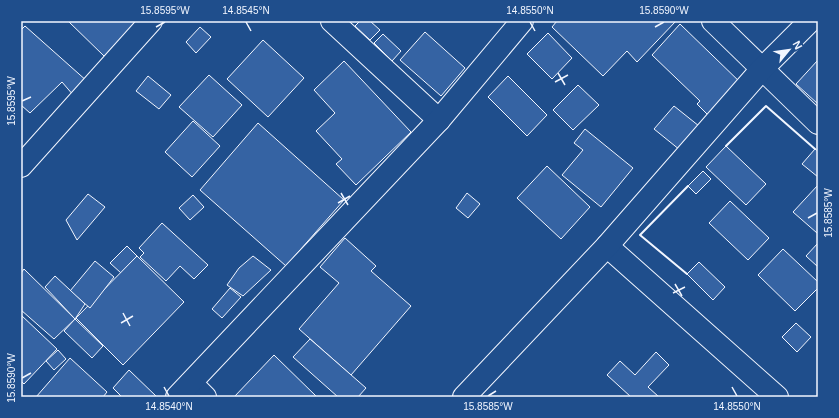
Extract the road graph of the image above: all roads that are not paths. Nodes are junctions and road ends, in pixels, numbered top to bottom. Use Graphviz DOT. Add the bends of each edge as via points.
graph roads {
  1 [pos="151,21"];
  2 [pos="332,21"];
  3 [pos="522,21"];
  4 [pos="713,21"];
  5 [pos="810,21"];
  6 [pos="762,69"];
  7 [pos="439,120"];
  8 [pos="818,123"];
  9 [pos="21,166"];
  10 [pos="607,246"];
  11 [pos="191,392"];
  12 [pos="762,392"];
  13 [pos="464,397"];
  1 -- 9 [label="street"];
  2 -- 7 [label="street"];
  3 -- 7 [label="street"];
  4 -- 6 [label="street"];
  5 -- 6 [label="street"];
  6 -- 8 [label="street"];
  6 -- 10 [label="street"];
  7 -- 11 [label="street"];
  10 -- 12 [label="street"];
  10 -- 13 [label="street"];
}
